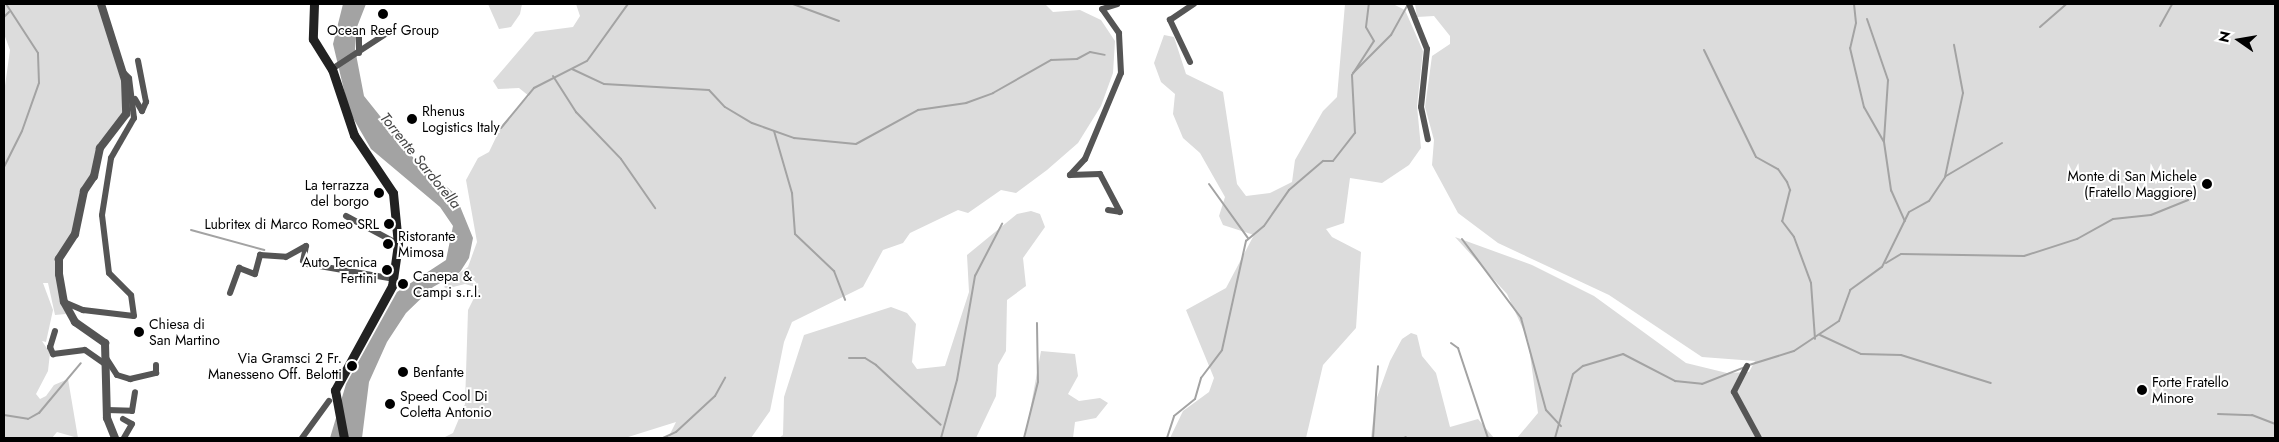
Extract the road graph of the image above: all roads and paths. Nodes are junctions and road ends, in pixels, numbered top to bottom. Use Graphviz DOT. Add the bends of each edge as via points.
graph roads {
  1 [pos="101,4"];
  2 [pos="314,4"];
  3 [pos="1117,4"];
  4 [pos="1194,4"];
  5 [pos="1409,4"];
  6 [pos="390,31"];
  7 [pos="359,36"];
  8 [pos="359,53"];
  9 [pos="138,61"];
  10 [pos="1190,62"];
  11 [pos="333,69"];
  12 [pos="122,70"];
  13 [pos="133,93"];
  14 [pos="1428,139"];
  15 [pos="1108,210"];
  16 [pos="346,216"];
  17 [pos="398,244"];
  18 [pos="395,279"];
  19 [pos="230,292"];
  20 [pos="64,302"];
  21 [pos="55,331"];
  22 [pos="106,361"];
  23 [pos="156,365"];
  24 [pos="1747,366"];
  25 [pos="135,392"];
  26 [pos="333,404"];
  27 [pos="107,410"];
  28 [pos="123,419"];
  29 [pos="118,438"];
  30 [pos="302,438"];
  31 [pos="344,438"];
  32 [pos="1759,438"];
  1 -- 12 [label="street"];
  2 -- 11 [label="main road" via="312,34"];
  3 -- 15 [label="street" via="1102,9 1118,33 1120,73 1085,159 1070,175 1100,174 1120,212"];
  4 -- 10 [label="street" via="1170,20"];
  5 -- 14 [label="street" via="1427,49 1421,108"];
  6 -- 8 [label="street"];
  7 -- 8 [label="street"];
  8 -- 11 [label="street"];
  9 -- 13 [label="street" via="146,102 142,111"];
  11 -- 17 [label="main road" via="354,135 389,182"];
  12 -- 13 [label="street" via="129,78"];
  12 -- 20 [label="street" via="126,114 100,148 94,176 84,191 75,234 60,259"];
  13 -- 20 [label="street" via="132,125 111,158 102,215 109,273 131,295 134,316 116,310 87,311"];
  16 -- 17 [label="street"];
  17 -- 18 [label="main road"];
  18 -- 19 [label="street" via="308,264 303,262 306,246 286,257 260,255 255,274 239,268"];
  18 -- 26 [label="main road" via="341,377"];
  20 -- 22 [label="street" via="78,325 103,339"];
  21 -- 22 [label="street" via="50,347 53,354 91,351"];
  22 -- 23 [label="street" via="117,375 130,379 156,373"];
  22 -- 27 [label="street"];
  24 -- 32 [label="street" via="1734,392"];
  25 -- 27 [label="street" via="132,411"];
  26 -- 30 [label="street"];
  26 -- 31 [label="main road"];
  27 -- 29 [label="street"];
  28 -- 29 [label="street" via="132,425"];
}
